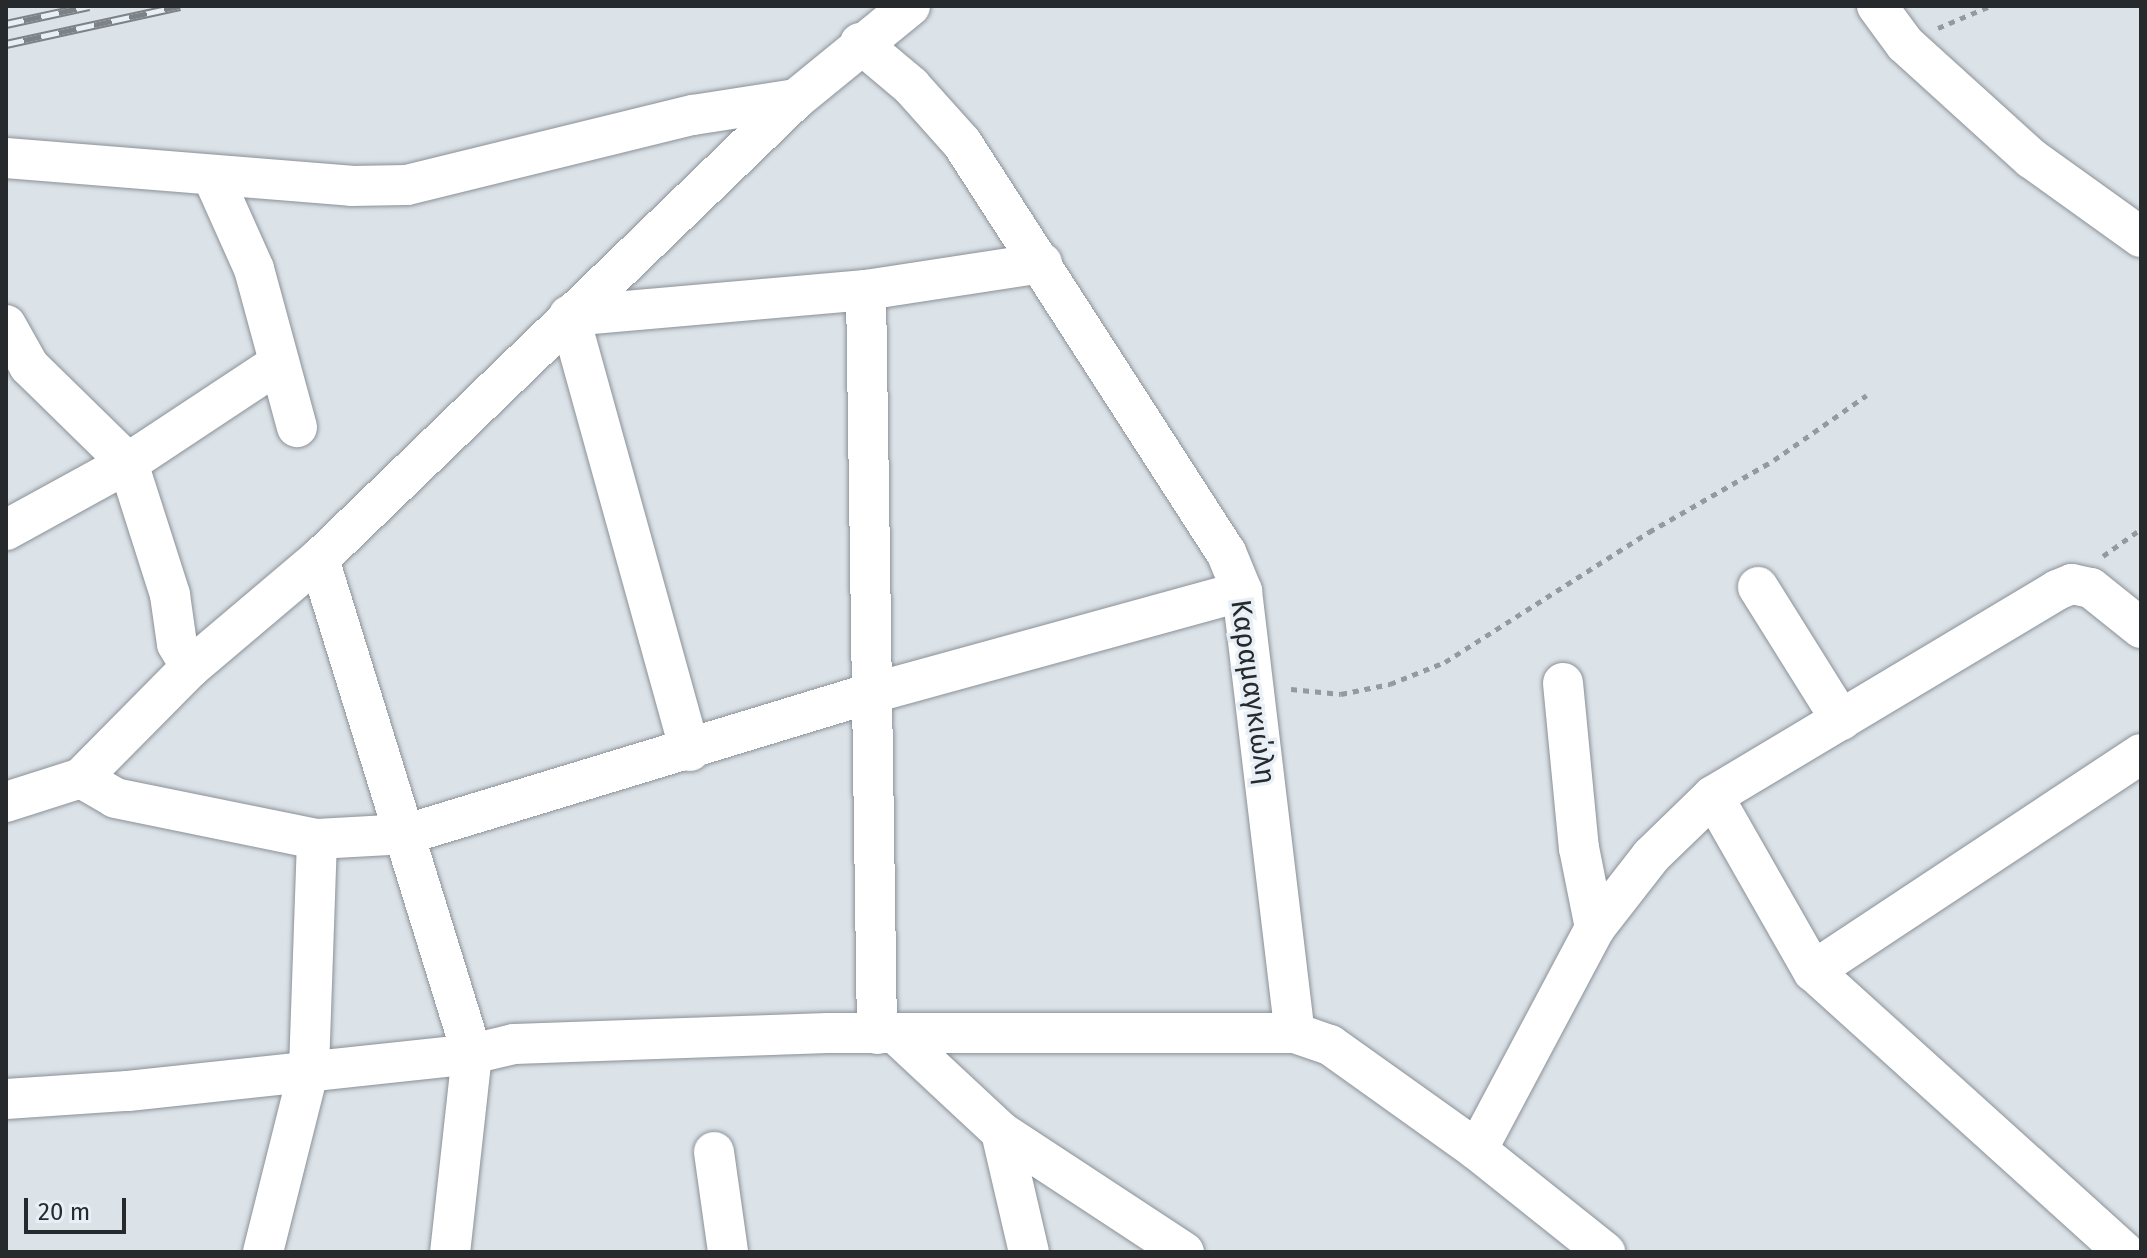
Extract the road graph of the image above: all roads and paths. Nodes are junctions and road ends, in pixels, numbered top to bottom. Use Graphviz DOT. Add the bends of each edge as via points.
graph roads {
  1 [pos="910,6"];
  2 [pos="1877,6"];
  3 [pos="1990,6"];
  4 [pos="860,43"];
  5 [pos="1905,44"];
  6 [pos="796,99"];
  7 [pos="6,158"];
  8 [pos="212,175"];
  9 [pos="2141,237"];
  10 [pos="1042,263"];
  11 [pos="866,290"];
  12 [pos="569,316"];
  13 [pos="6,325"];
  14 [pos="279,363"];
  15 [pos="1867,395"];
  16 [pos="297,427"];
  17 [pos="128,463"];
  18 [pos="6,530"];
  19 [pos="319,559"];
  20 [pos="1758,587"];
  21 [pos="1242,591"];
  22 [pos="2141,628"];
  23 [pos="191,667"];
  24 [pos="1563,683"];
  25 [pos="1254,685"];
  26 [pos="869,694"];
  27 [pos="1841,720"];
  28 [pos="690,751"];
  29 [pos="2141,754"];
  30 [pos="81,778"];
  31 [pos="1713,796"];
  32 [pos="6,802"];
  33 [pos="407,834"];
  34 [pos="317,839"];
  35 [pos="1595,928"];
  36 [pos="1813,971"];
  37 [pos="1295,1033"];
  38 [pos="887,1035"];
  39 [pos="472,1054"];
  40 [pos="309,1069"];
  41 [pos="6,1099"];
  42 [pos="1001,1132"];
  43 [pos="1477,1150"];
  44 [pos="714,1152"];
  45 [pos="263,1252"];
  46 [pos="450,1252"];
  47 [pos="728,1252"];
  48 [pos="1029,1252"];
  49 [pos="1184,1252"];
  50 [pos="1605,1252"];
  51 [pos="2124,1252"];
  1 -- 4 [label="street"];
  2 -- 5 [label="street"];
  3 -- 5 [label="path"];
  4 -- 6 [label="street"];
  4 -- 10 [label="street, Καραμαγκιώλη" via="911,86 962,143"];
  5 -- 9 [label="street" via="2032,159"];
  6 -- 8 [label="street" via="693,115 407,185"];
  6 -- 12 [label="street"];
  7 -- 8 [label="street"];
  8 -- 14 [label="street" via="254,269"];
  10 -- 11 [label="street"];
  10 -- 21 [label="street, Καραμαγκιώλη" via="1226,552"];
  11 -- 12 [label="street"];
  11 -- 26 [label="street"];
  12 -- 19 [label="street"];
  12 -- 28 [label="street"];
  13 -- 17 [label="street" via="29,366"];
  14 -- 16 [label="street"];
  14 -- 17 [label="street"];
  15 -- 25 [label="path" via="1774,460 1649,532 1445,662 1390,684 1341,694"];
  17 -- 18 [label="street"];
  17 -- 23 [label="street" via="170,595 177,644"];
  19 -- 23 [label="street"];
  19 -- 33 [label="street"];
  20 -- 27 [label="street"];
  21 -- 25 [label="street, Καραμαγκιώλη"];
  21 -- 26 [label="street"];
  22 -- 27 [label="street" via="2091,588 2072,584"];
  23 -- 30 [label="street"];
  24 -- 35 [label="street" via="1579,848"];
  25 -- 37 [label="street, Καραμαγκιώλη"];
  26 -- 28 [label="street"];
  26 -- 38 [label="street"];
  27 -- 31 [label="street"];
  28 -- 33 [label="street"];
  29 -- 36 [label="street"];
  30 -- 32 [label="street"];
  30 -- 34 [label="street" via="115,798"];
  31 -- 35 [label="street" via="1651,856"];
  31 -- 36 [label="street"];
  33 -- 34 [label="street"];
  33 -- 39 [label="street"];
  34 -- 40 [label="street"];
  35 -- 43 [label="street"];
  36 -- 51 [label="street"];
  37 -- 38 [label="street"];
  37 -- 43 [label="street" via="1330,1045"];
  38 -- 39 [label="street" via="514,1044"];
  38 -- 42 [label="street"];
  39 -- 40 [label="street"];
  39 -- 46 [label="street"];
  40 -- 41 [label="street"];
  40 -- 45 [label="street"];
  42 -- 48 [label="street"];
  42 -- 49 [label="street"];
  43 -- 50 [label="street"];
  44 -- 47 [label="street"];
}
